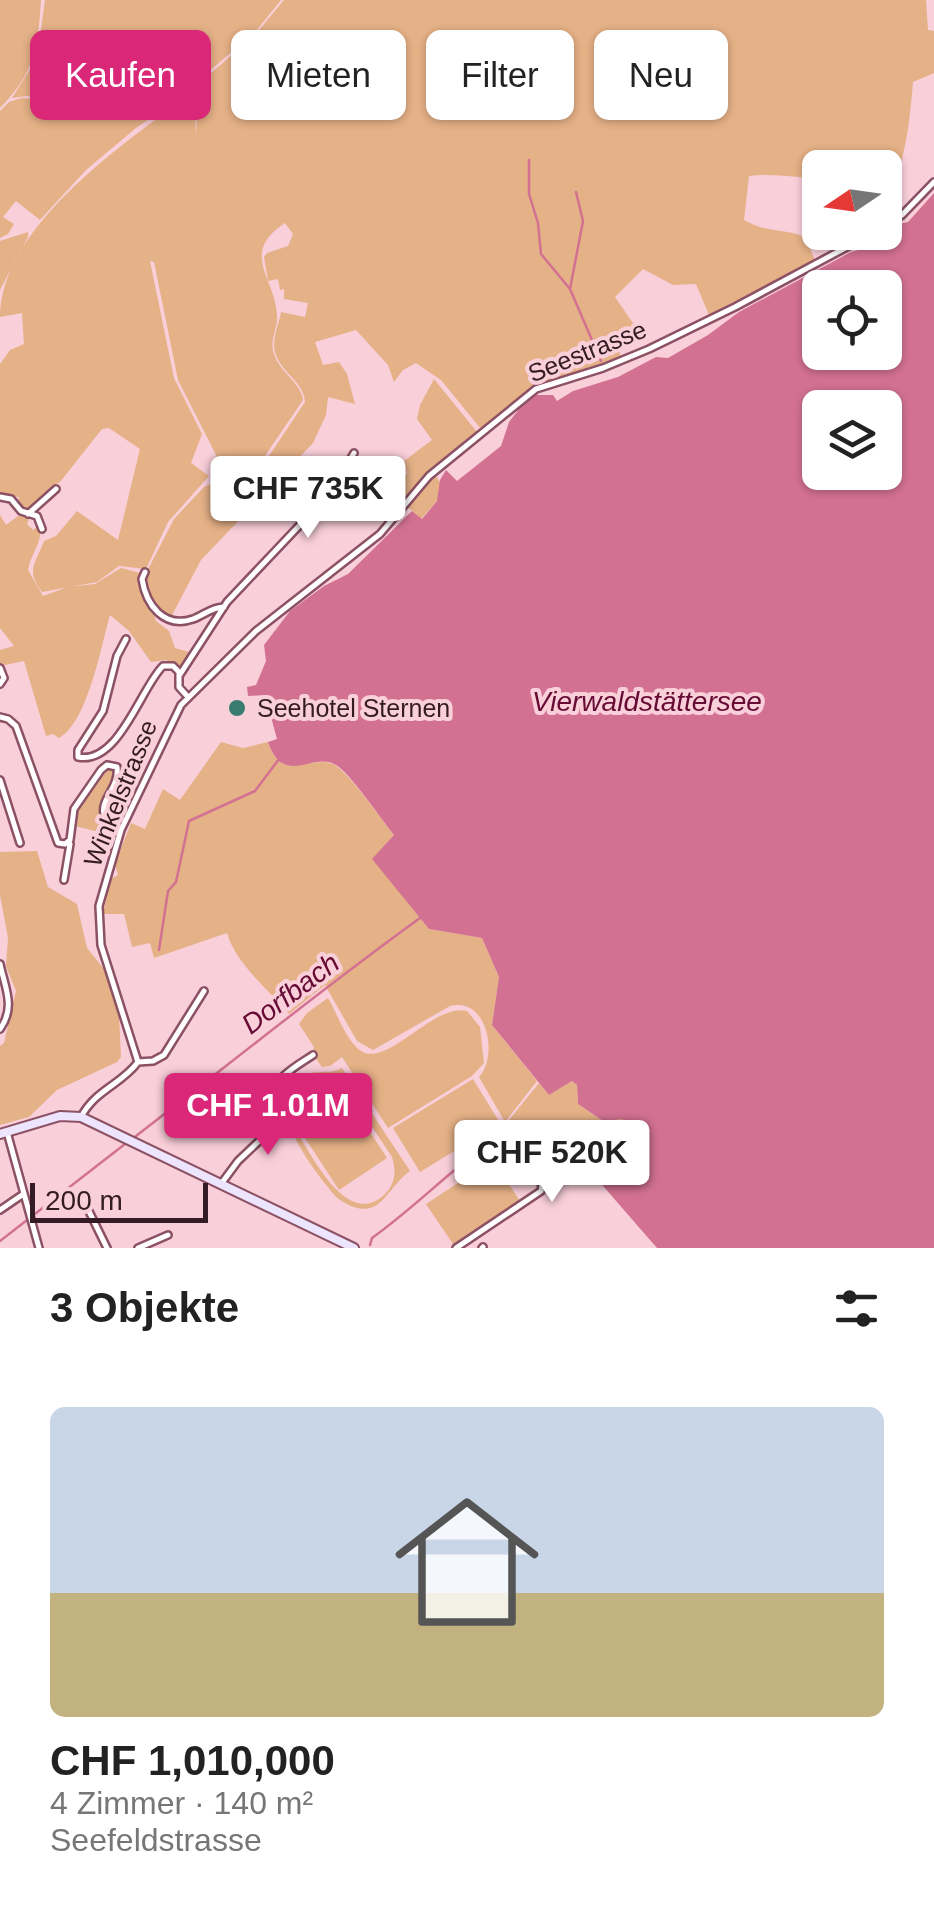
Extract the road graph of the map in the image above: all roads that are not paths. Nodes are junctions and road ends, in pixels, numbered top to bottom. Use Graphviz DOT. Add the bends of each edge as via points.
graph roads {
  1 [pos="934,182"];
  2 [pos="902,215"];
  3 [pos="840,250"];
  4 [pos="354,453"];
  5 [pos="56,488"];
  6 [pos="0,497"];
  7 [pos="28,514"];
  8 [pos="42,530"];
  9 [pos="145,572"];
  10 [pos="224,607"];
  11 [pos="126,638"];
  12 [pos="0,668"];
  13 [pos="179,676"];
  14 [pos="0,684"];
  15 [pos="188,697"];
  16 [pos="0,717"];
  17 [pos="0,780"];
  18 [pos="121,830"];
  19 [pos="70,840"];
  20 [pos="20,843"];
  21 [pos="64,880"];
  22 [pos="0,964"];
  23 [pos="204,992"];
  24 [pos="0,1029"];
  25 [pos="313,1055"];
  26 [pos="138,1062"];
  27 [pos="81,1117"];
  28 [pos="502,1125"];
  29 [pos="4,1133"];
  30 [pos="221,1184"];
  31 [pos="22,1195"];
  32 [pos="82,1195"];
  33 [pos="0,1210"];
  34 [pos="168,1235"];
  35 [pos="38,1248"];
  36 [pos="108,1248"];
  37 [pos="138,1248"];
  38 [pos="354,1248"];
  39 [pos="456,1248"];
  1 -- 2 [label="street"];
  3 -- 15 [label="street, Seestrasse" via="649,349 536,389 429,476 380,534 256,631"];
  4 -- 10 [label="street" via="332,491"];
  5 -- 7 [label="street"];
  6 -- 7 [label="street"];
  7 -- 8 [label="street" via="37,516"];
  9 -- 10 [label="street" via="150,603 169,620"];
  10 -- 13 [label="street"];
  11 -- 13 [label="street" via="103,711 78,757 93,756 115,739 164,666"];
  12 -- 14 [label="street"];
  13 -- 15 [label="street"];
  15 -- 18 [label="street, Winkelstrasse"];
  16 -- 19 [label="street" via="16,726 56,840"];
  17 -- 20 [label="street"];
  18 -- 19 [label="street" via="103,812 118,776 117,767 107,765 74,809"];
  18 -- 26 [label="street, Winkelstrasse" via="98,928"];
  19 -- 21 [label="street"];
  22 -- 24 [label="street" via="10,1000"];
  23 -- 26 [label="street" via="164,1054"];
  25 -- 30 [label="street" via="278,1080 271,1106 275,1126"];
  26 -- 27 [label="street" via="95,1095"];
  27 -- 29 [label="main road" via="60,1116"];
  27 -- 30 [label="main road"];
  28 -- 39 [label="street" via="541,1191"];
  29 -- 31 [label="street"];
  30 -- 38 [label="main road"];
  31 -- 33 [label="street"];
  31 -- 35 [label="street"];
  32 -- 36 [label="street"];
  34 -- 37 [label="street"];
}
